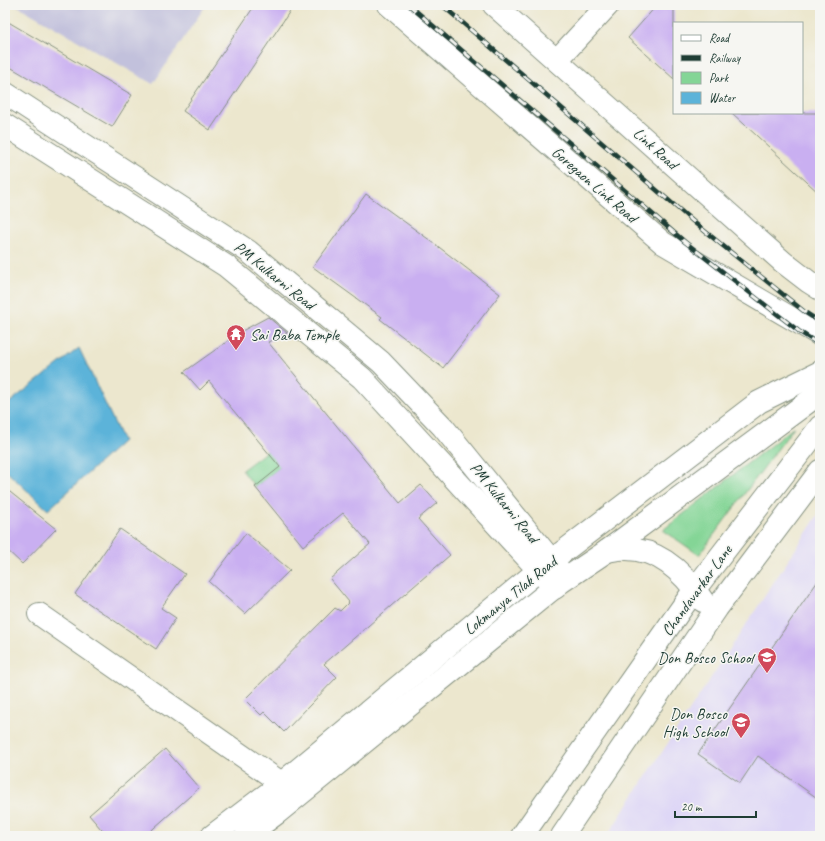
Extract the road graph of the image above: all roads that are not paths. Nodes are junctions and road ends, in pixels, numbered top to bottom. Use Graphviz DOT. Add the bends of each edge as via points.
graph roads {
  1 [pos="389,5"];
  2 [pos="494,5"];
  3 [pos="608,5"];
  4 [pos="557,60"];
  5 [pos="5,93"];
  6 [pos="5,125"];
  7 [pos="820,289"];
  8 [pos="820,336"];
  9 [pos="820,372"];
  10 [pos="820,394"];
  11 [pos="820,427"];
  12 [pos="820,471"];
  13 [pos="607,551"];
  14 [pos="545,565"];
  15 [pos="561,584"];
  16 [pos="695,589"];
  17 [pos="39,614"];
  18 [pos="712,615"];
  19 [pos="291,789"];
  20 [pos="212,836"];
  21 [pos="246,836"];
  22 [pos="522,836"];
  23 [pos="562,836"];
  1 -- 8 [label="street, Goregaon Link Road" via="663,243"];
  2 -- 4 [label="street, Link Road"];
  3 -- 4 [label="street"];
  4 -- 7 [label="street, Link Road" via="784,262"];
  5 -- 14 [label="street, PM Kulkarni Road" via="248,251 381,362 443,427"];
  6 -- 14 [label="street, PM Kulkarni Road" via="226,266 362,378"];
  9 -- 14 [label="street, Lokmanya Tilak Road" via="759,402"];
  10 -- 13 [label="street, Lokmanya Tilak Road"];
  11 -- 16 [label="street, Chandavarkar Lane"];
  12 -- 18 [label="street, Chandavarkar Lane"];
  13 -- 15 [label="street, Lokmanya Tilak Road"];
  13 -- 16 [label="street" via="625,548 642,551 664,560 679,571"];
  14 -- 15 [label="street, PM Kulkarni Road"];
  14 -- 19 [label="street, Lokmanya Tilak Road"];
  15 -- 19 [label="street, Lokmanya Tilak Road"];
  16 -- 18 [label="street"];
  16 -- 22 [label="street, Chandavarkar Lane"];
  17 -- 19 [label="street"];
  18 -- 23 [label="street, Chandavarkar Lane"];
  19 -- 20 [label="street, Lokmanya Tilak Road"];
  19 -- 21 [label="street, Lokmanya Tilak Road"];
}
